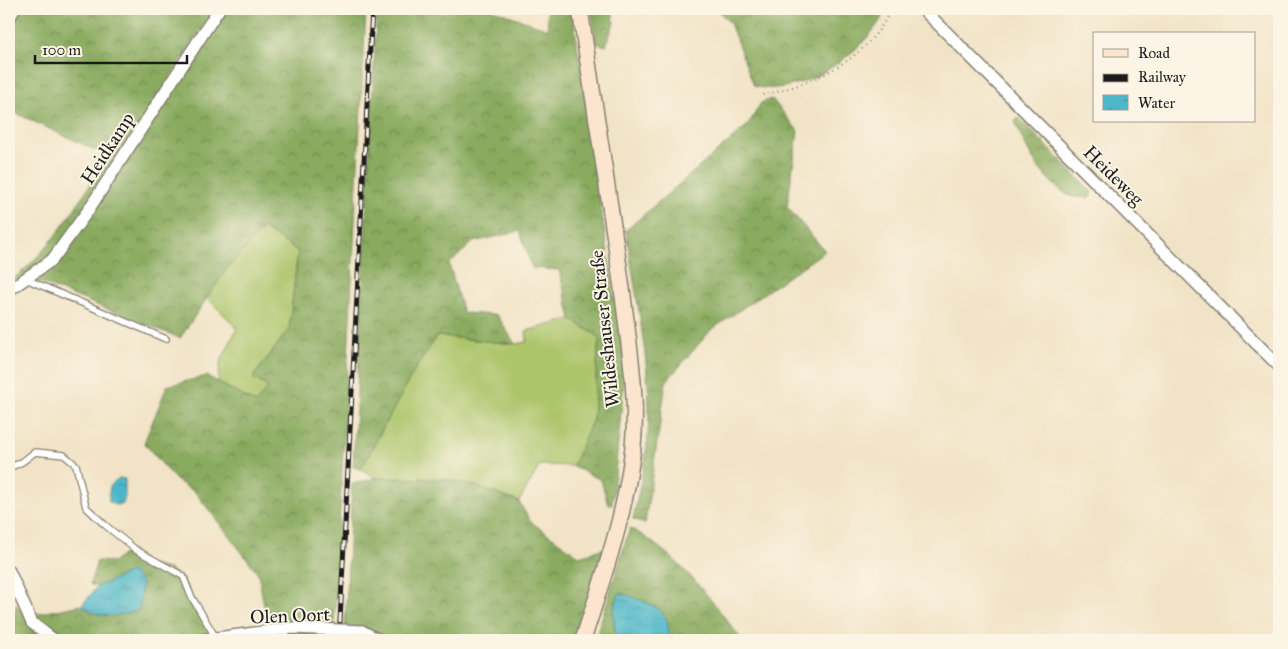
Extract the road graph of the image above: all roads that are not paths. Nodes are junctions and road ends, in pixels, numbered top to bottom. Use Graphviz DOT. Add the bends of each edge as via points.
graph roads {
  1 [pos="14,9"];
  2 [pos="219,9"];
  3 [pos="580,9"];
  4 [pos="923,9"];
  5 [pos="9,19"];
  6 [pos="26,278"];
  7 [pos="9,290"];
  8 [pos="166,339"];
  9 [pos="1279,366"];
  10 [pos="9,468"];
  11 [pos="9,571"];
  12 [pos="216,638"];
  13 [pos="54,640"];
  14 [pos="201,640"];
  15 [pos="379,640"];
  16 [pos="583,640"];
  1 -- 5 [label="street"];
  2 -- 6 [label="street, Heidkamp" via="87,212 52,260"];
  3 -- 16 [label="main road, Wildeshauser Straße" via="618,257 634,407 632,454 621,517"];
  4 -- 9 [label="street, Heideweg"];
  6 -- 7 [label="street, Heidkamp"];
  6 -- 8 [label="lane"];
  10 -- 12 [label="lane" via="34,452 64,455 76,465 86,507 136,550 183,576"];
  11 -- 13 [label="street" via="32,623"];
  12 -- 14 [label="street, Olen Oort"];
  12 -- 15 [label="street, Olen Oort, bridge" via="293,628 362,631"];
}
